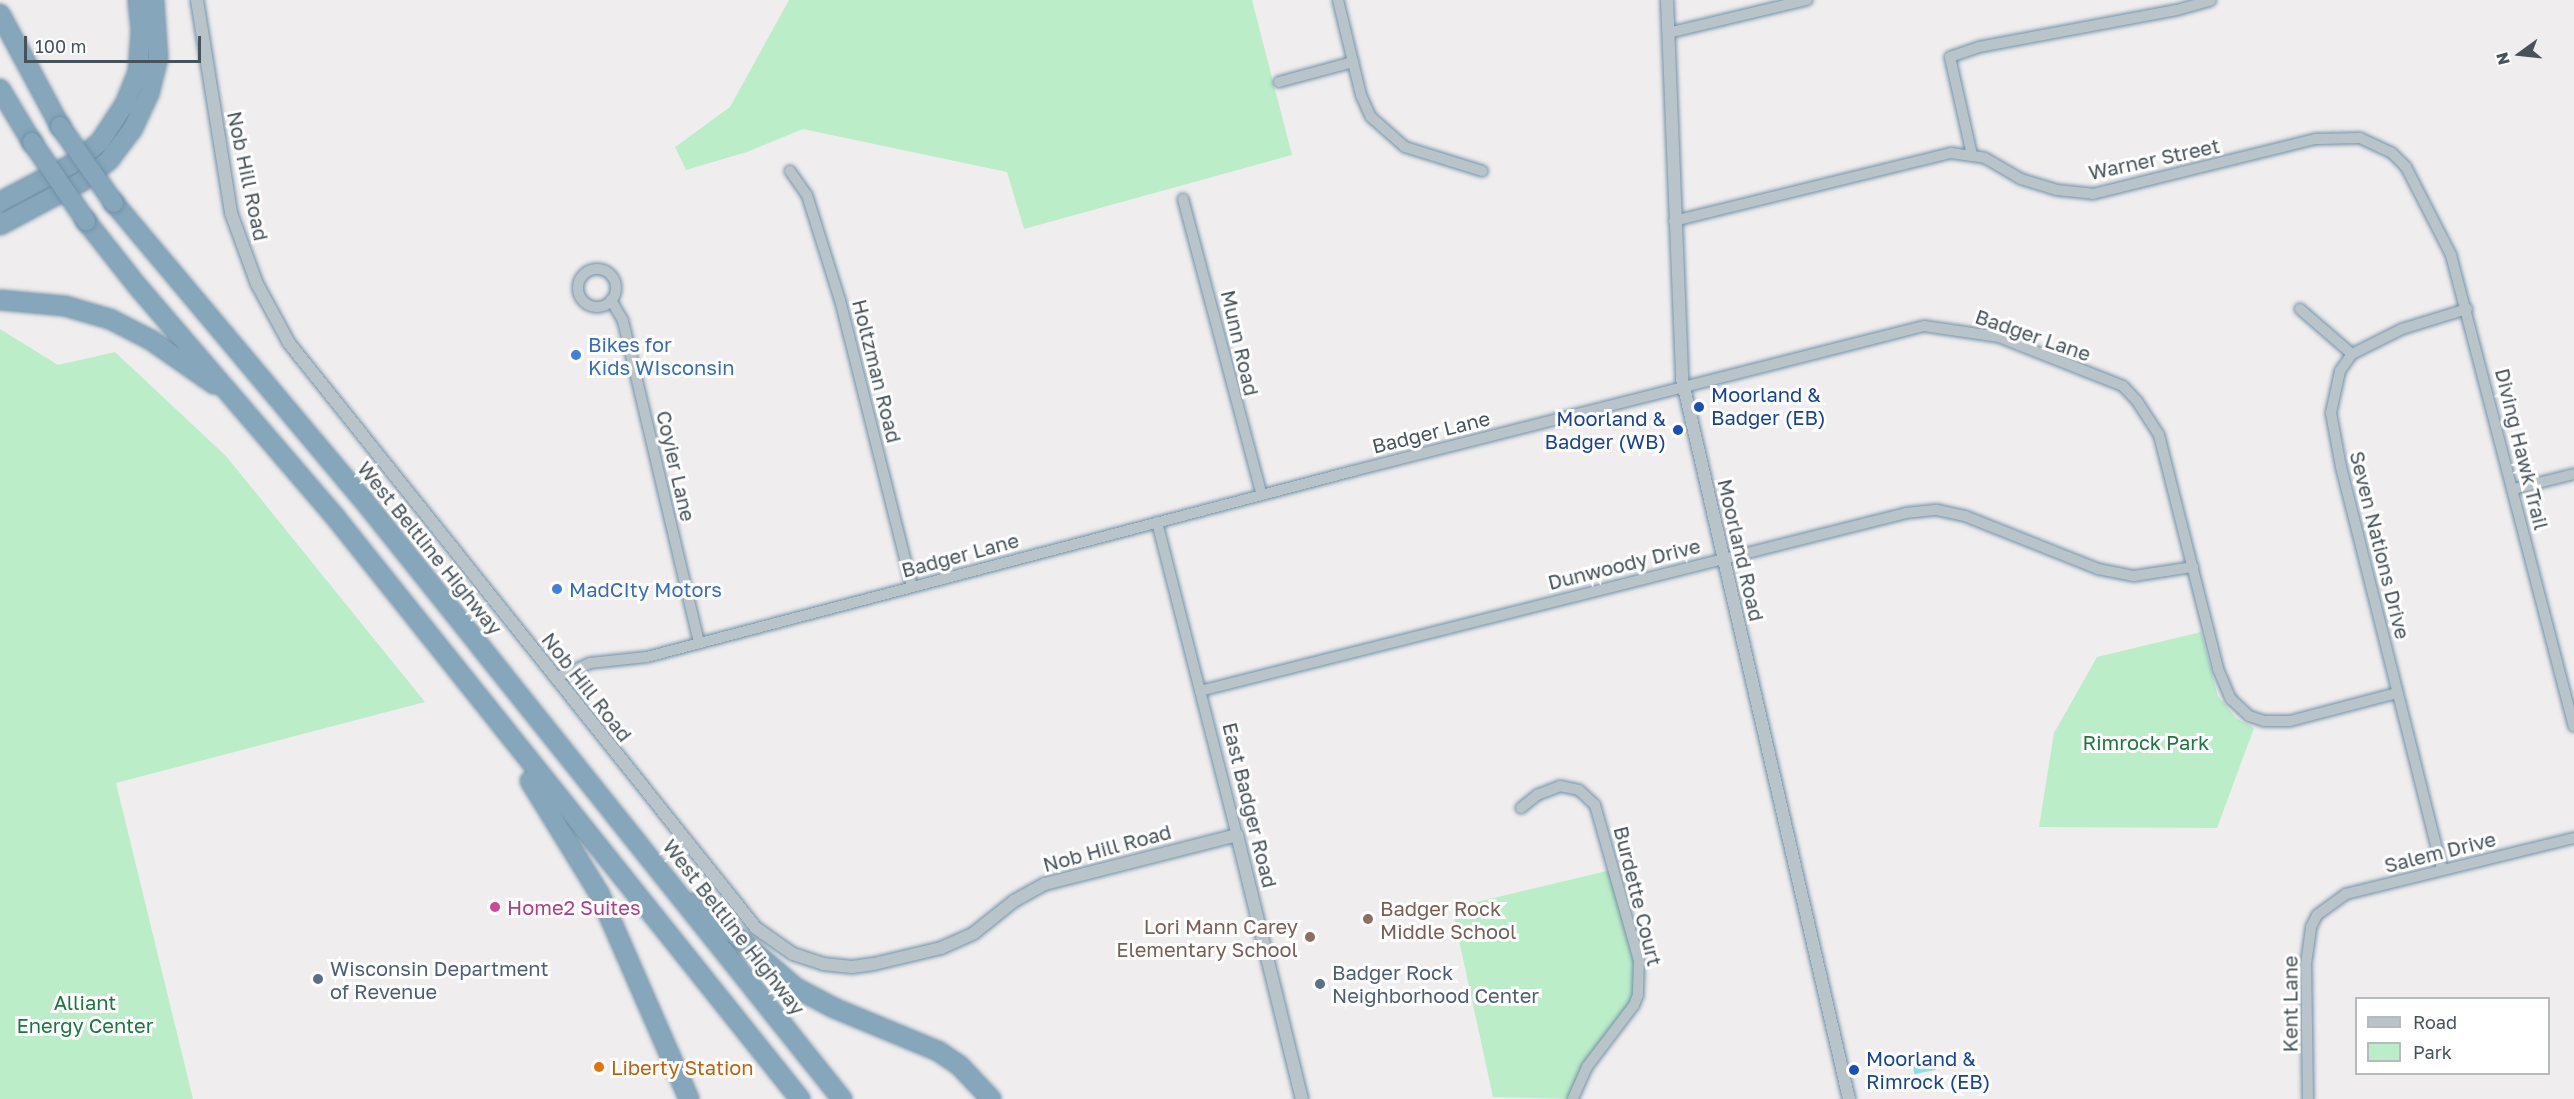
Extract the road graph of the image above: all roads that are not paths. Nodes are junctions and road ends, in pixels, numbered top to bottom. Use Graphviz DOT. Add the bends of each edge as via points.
graph roads {
  1 [pos="6,0"];
  2 [pos="138,0"];
  3 [pos="154,0"];
  4 [pos="197,0"];
  5 [pos="1338,0"];
  6 [pos="1667,0"];
  7 [pos="1807,0"];
  8 [pos="2211,0"];
  9 [pos="0,14"];
  10 [pos="1668,33"];
  11 [pos="23,62"];
  12 [pos="1353,63"];
  13 [pos="1280,82"];
  14 [pos="0,89"];
  15 [pos="1972,155"];
  16 [pos="790,171"];
  17 [pos="1482,171"];
  18 [pos="2418,187"];
  19 [pos="1183,199"];
  20 [pos="0,202"];
  21 [pos="1674,221"];
  22 [pos="0,225"];
  23 [pos="0,300"];
  24 [pos="611,300"];
  25 [pos="2300,309"];
  26 [pos="2467,309"];
  27 [pos="2352,354"];
  28 [pos="1683,385"];
  29 [pos="237,400"];
  30 [pos="2574,474"];
  31 [pos="2514,489"];
  32 [pos="1262,495"];
  33 [pos="1157,522"];
  34 [pos="1724,557"];
  35 [pos="2193,567"];
  36 [pos="912,586"];
  37 [pos="699,643"];
  38 [pos="446,658"];
  39 [pos="555,678"];
  40 [pos="1200,691"];
  41 [pos="2397,693"];
  42 [pos="2574,726"];
  43 [pos="1521,808"];
  44 [pos="1237,835"];
  45 [pos="2574,838"];
  46 [pos="656,864"];
  47 [pos="2442,869"];
  48 [pos="2319,912"];
  49 [pos="668,1052"];
  50 [pos="681,1099"];
  51 [pos="689,1099"];
  52 [pos="800,1099"];
  53 [pos="842,1099"];
  54 [pos="991,1099"];
  55 [pos="1302,1099"];
  56 [pos="1573,1099"];
  57 [pos="1849,1099"];
  58 [pos="2308,1099"];
  1 -- 11 [label="highway"];
  2 -- 20 [label="highway" via="138,72 125,104 100,142 72,164"];
  3 -- 22 [label="highway" via="158,58 149,94 132,130 109,160 81,182"];
  4 -- 39 [label="street, Nob Hill Road" via="231,213 243,252 274,318 299,358"];
  5 -- 12 [label="street"];
  6 -- 10 [label="street, Moorland Road"];
  7 -- 10 [label="street"];
  8 -- 15 [label="street" via="2177,10 1979,47 1950,57"];
  9 -- 11 [label="highway, West Beltline Highway"];
  10 -- 21 [label="street, Moorland Road"];
  11 -- 46 [label="highway, West Beltline Highway, bridge" via="60,126 114,203 361,497"];
  12 -- 13 [label="street"];
  12 -- 17 [label="street" via="1366,109 1384,131 1420,153"];
  14 -- 29 [label="highway, bridge" via="86,221 138,288"];
  15 -- 18 [label="street, Warner Street" via="2021,179 2057,190 2093,194 2316,139 2360,138 2392,153"];
  15 -- 21 [label="street, Warner Street" via="1920,157"];
  16 -- 36 [label="street, Holtzman Road" via="807,195 830,266"];
  18 -- 26 [label="street, Diving Hawk Trail" via="2451,255"];
  19 -- 32 [label="street, Munn Road"];
  21 -- 28 [label="street, Moorland Road"];
  23 -- 29 [label="highway" via="65,306 110,319 151,340"];
  24 -- 37 [label="street, Coyier Lane" via="623,321"];
  25 -- 27 [label="street"];
  26 -- 27 [label="street" via="2402,329"];
  26 -- 31 [label="street, Diving Hawk Trail"];
  27 -- 41 [label="street, Seven Nations Drive" via="2340,370 2331,413"];
  28 -- 32 [label="street, Badger Lane"];
  28 -- 34 [label="street, Moorland Road"];
  28 -- 35 [label="street, Badger Lane" via="1906,328 1949,327 1999,337 2123,386 2137,401 2159,435"];
  29 -- 38 [label="highway"];
  30 -- 31 [label="street"];
  31 -- 42 [label="street, Diving Hawk Trail"];
  32 -- 33 [label="street, Badger Lane"];
  33 -- 36 [label="street, Badger Lane"];
  33 -- 40 [label="street, East Badger Road"];
  34 -- 35 [label="street, Dunwoody Drive" via="1906,513 1937,510 1965,516 2098,569 2134,576"];
  34 -- 40 [label="street, Dunwoody Drive"];
  34 -- 57 [label="street, Moorland Road"];
  35 -- 41 [label="street, Badger Lane" via="2218,669 2231,699 2249,716 2264,721 2290,721"];
  36 -- 37 [label="street, Badger Lane"];
  37 -- 39 [label="street, Badger Lane" via="641,658 590,663"];
  38 -- 49 [label="highway" via="561,826 594,883"];
  38 -- 52 [label="highway"];
  39 -- 44 [label="street, Nob Hill Road" via="744,915 783,948 823,964 852,967 941,948 974,933 1044,884"];
  40 -- 44 [label="street, East Badger Road"];
  41 -- 47 [label="street, Seven Nations Drive"];
  43 -- 56 [label="street, Burdette Court" via="1560,786 1579,790 1595,805 1639,961 1634,1005 1587,1067"];
  44 -- 55 [label="street, East Badger Road"];
  45 -- 47 [label="street, Salem Drive"];
  46 -- 53 [label="highway, West Beltline Highway"];
  46 -- 54 [label="highway" via="796,988 938,1052 966,1072"];
  47 -- 48 [label="street, Salem Drive" via="2346,894"];
  48 -- 58 [label="street, Kent Lane" via="2311,927 2306,964"];
  49 -- 50 [label="highway"];
  49 -- 51 [label="highway"];
}
